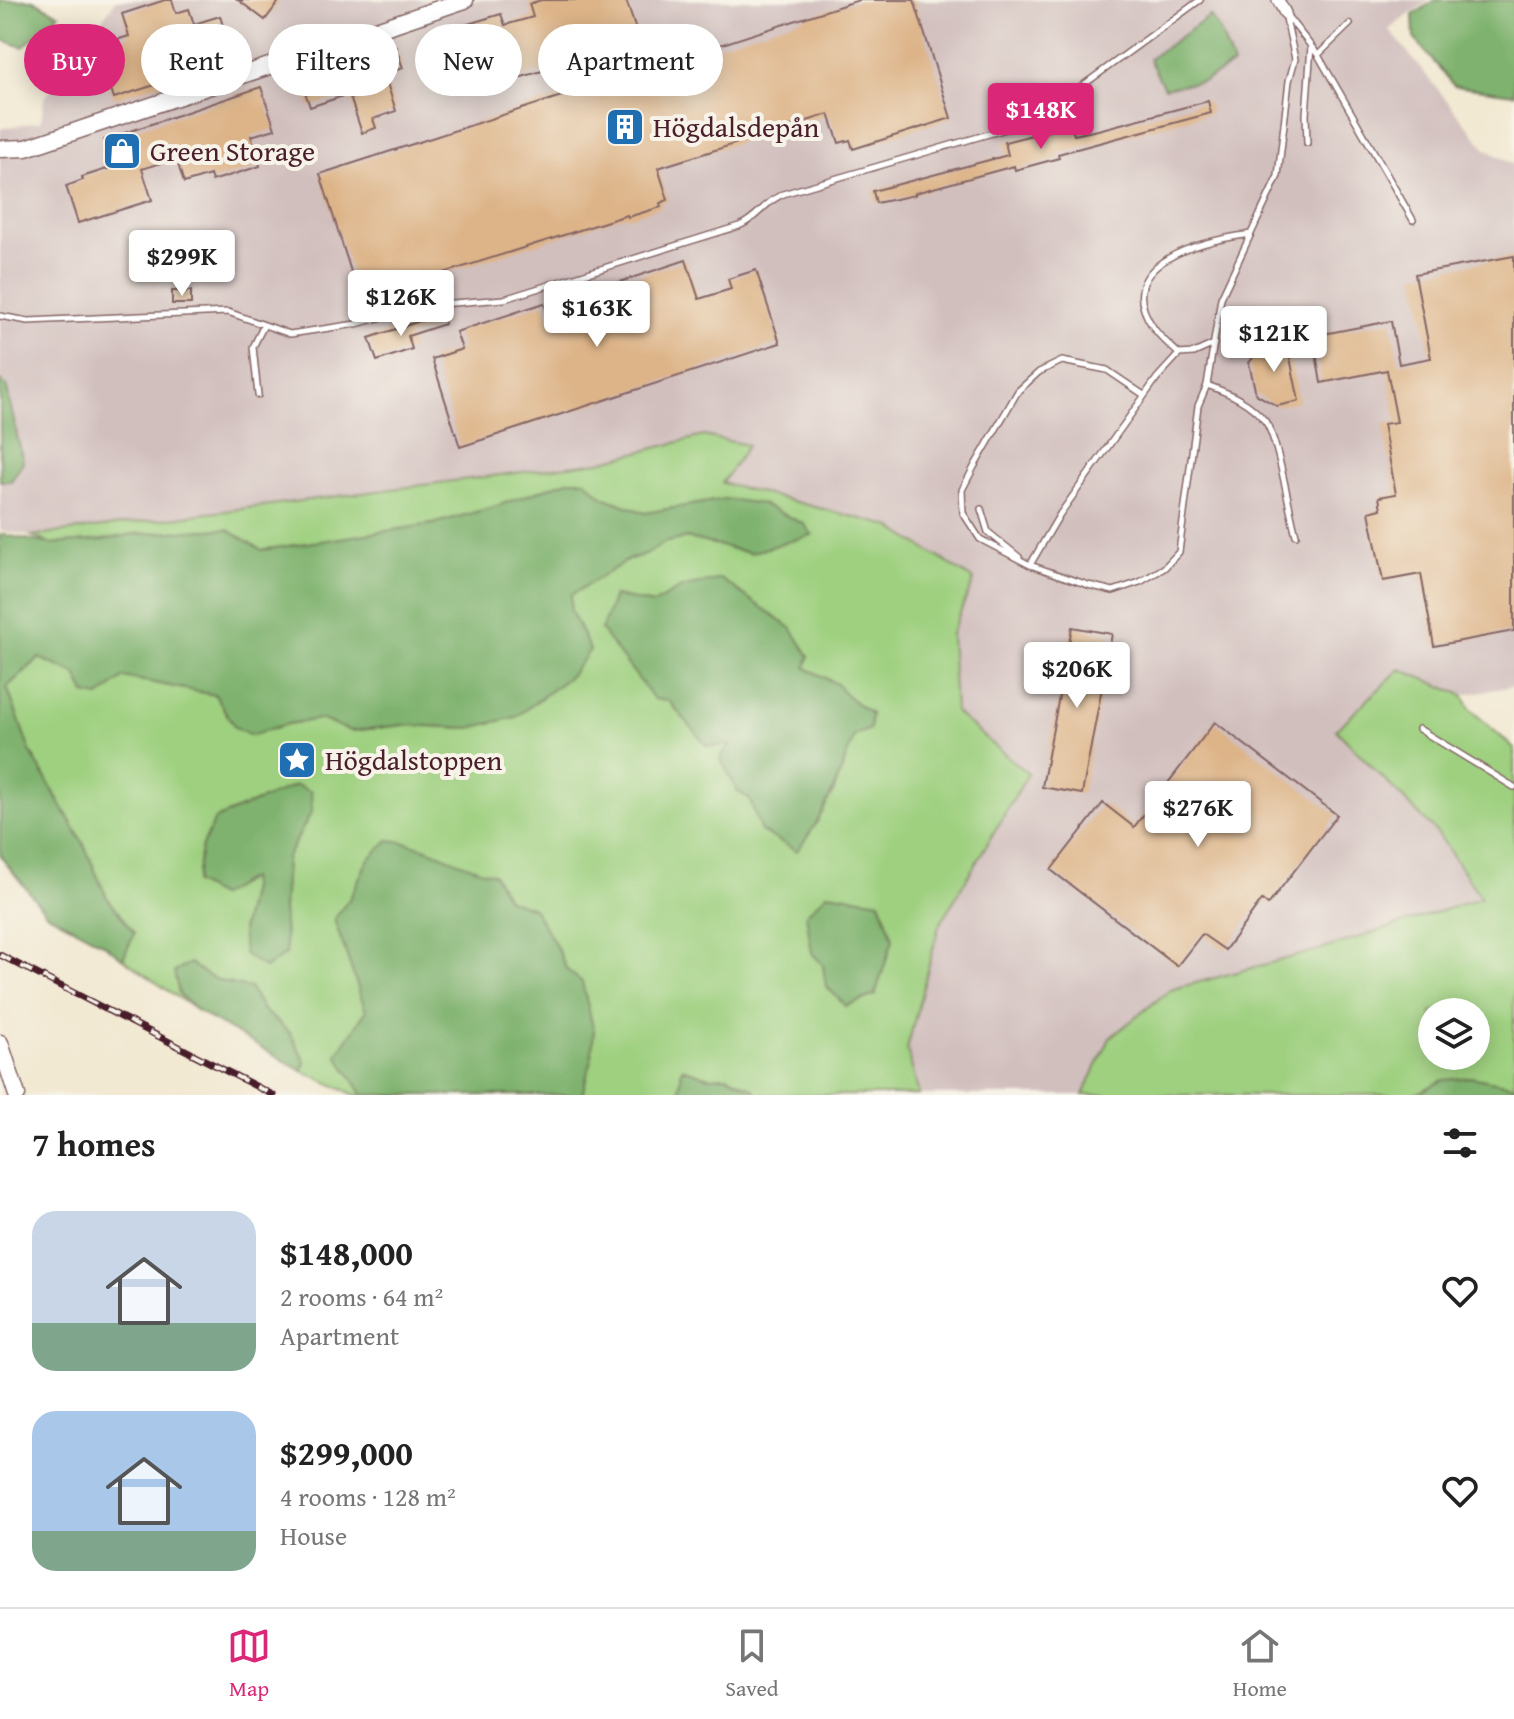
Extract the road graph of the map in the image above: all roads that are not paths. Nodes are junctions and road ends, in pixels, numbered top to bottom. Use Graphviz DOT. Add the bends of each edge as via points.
graph roads {
  1 [pos="465,0"];
  2 [pos="1200,0"];
  3 [pos="1278,0"];
  4 [pos="420,7"];
  5 [pos="1285,13"];
  6 [pos="1350,24"];
  7 [pos="1311,46"];
  8 [pos="1318,55"];
  9 [pos="1307,143"];
  10 [pos="0,149"];
  11 [pos="1413,220"];
  12 [pos="1252,234"];
  13 [pos="0,316"];
  14 [pos="264,325"];
  15 [pos="1214,344"];
  16 [pos="1179,354"];
  17 [pos="1207,385"];
  18 [pos="258,395"];
  19 [pos="1144,395"];
  20 [pos="981,509"];
  21 [pos="1296,535"];
  22 [pos="1030,565"];
  23 [pos="1419,729"];
  24 [pos="1514,787"];
  25 [pos="0,1043"];
  26 [pos="17,1095"];
  1 -- 4 [label="street"];
  2 -- 14 [label="lane" via="1023,124 786,193 739,226 504,299 428,305 290,334"];
  3 -- 5 [label="street"];
  4 -- 10 [label="street" via="26,148"];
  5 -- 7 [label="lane"];
  5 -- 12 [label="lane" via="1295,59 1278,176"];
  6 -- 8 [label="lane"];
  7 -- 8 [label="lane"];
  7 -- 9 [label="lane"];
  8 -- 11 [label="lane"];
  12 -- 15 [label="lane" via="1221,298"];
  12 -- 16 [label="lane" via="1191,247 1151,271 1141,292 1145,311 1153,328"];
  13 -- 14 [label="lane" via="28,321 228,312"];
  14 -- 18 [label="lane" via="253,347"];
  15 -- 16 [label="lane"];
  15 -- 17 [label="lane"];
  16 -- 19 [label="lane"];
  17 -- 21 [label="lane" via="1234,395 1265,421"];
  17 -- 22 [label="lane" via="1198,406 1179,552 1164,568 1113,591"];
  19 -- 22 [label="lane"];
  19 -- 22 [label="lane" via="1107,370 1062,361 1018,391 962,490 963,513 980,539"];
  20 -- 22 [label="lane" via="988,532"];
  23 -- 24 [label="lane"];
  25 -- 26 [label="street"];
}
